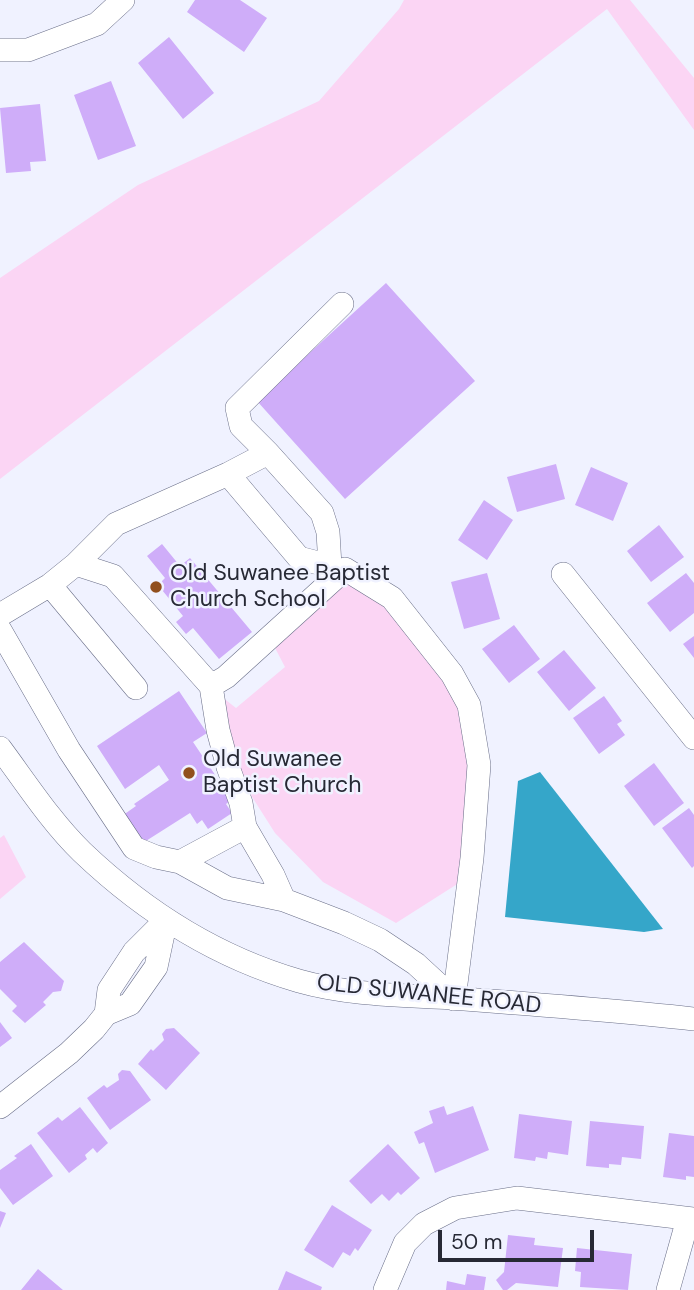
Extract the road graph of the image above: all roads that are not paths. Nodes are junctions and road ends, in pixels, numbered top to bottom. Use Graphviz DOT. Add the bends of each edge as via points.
graph roads {
  1 [pos="123,0"];
  2 [pos="0,50"];
  3 [pos="342,304"];
  4 [pos="268,453"];
  5 [pos="228,474"];
  6 [pos="76,564"];
  7 [pos="333,571"];
  8 [pos="563,574"];
  9 [pos="50,585"];
  10 [pos="0,615"];
  11 [pos="0,630"];
  12 [pos="211,686"];
  13 [pos="136,688"];
  14 [pos="694,738"];
  15 [pos="0,748"];
  16 [pos="245,827"];
  17 [pos="180,862"];
  18 [pos="284,900"];
  19 [pos="166,920"];
  20 [pos="454,999"];
  21 [pos="694,1019"];
  22 [pos="0,1107"];
  23 [pos="691,1219"];
  24 [pos="385,1290"];
  25 [pos="668,1290"];
  1 -- 2 [label="street" via="97,24 28,50"];
  3 -- 4 [label="street" via="237,408 241,426"];
  4 -- 5 [label="street"];
  4 -- 7 [label="street" via="322,513"];
  5 -- 6 [label="street" via="116,524"];
  5 -- 7 [label="street" via="299,558"];
  6 -- 9 [label="street"];
  6 -- 12 [label="street" via="113,576"];
  7 -- 12 [label="street" via="226,677"];
  7 -- 20 [label="street" via="345,569 393,598 452,674 469,705 479,765"];
  8 -- 14 [label="street"];
  9 -- 10 [label="street"];
  9 -- 13 [label="street"];
  11 -- 17 [label="street" via="69,750 134,848"];
  12 -- 16 [label="street" via="218,730"];
  15 -- 19 [label="street, OLD SUWANEE ROAD" via="80,850"];
  16 -- 17 [label="street"];
  16 -- 18 [label="street"];
  17 -- 18 [label="street" via="227,888"];
  18 -- 20 [label="street" via="380,940 416,964"];
  19 -- 20 [label="street, OLD SUWANEE ROAD" via="213,947 300,981 337,989"];
  19 -- 22 [label="street" via="121,971 109,990 106,1014 94,1030"];
  20 -- 21 [label="street, OLD SUWANEE ROAD"];
  23 -- 24 [label="street" via="517,1198 455,1208 424,1224 405,1243"];
  23 -- 25 [label="street"];
}
